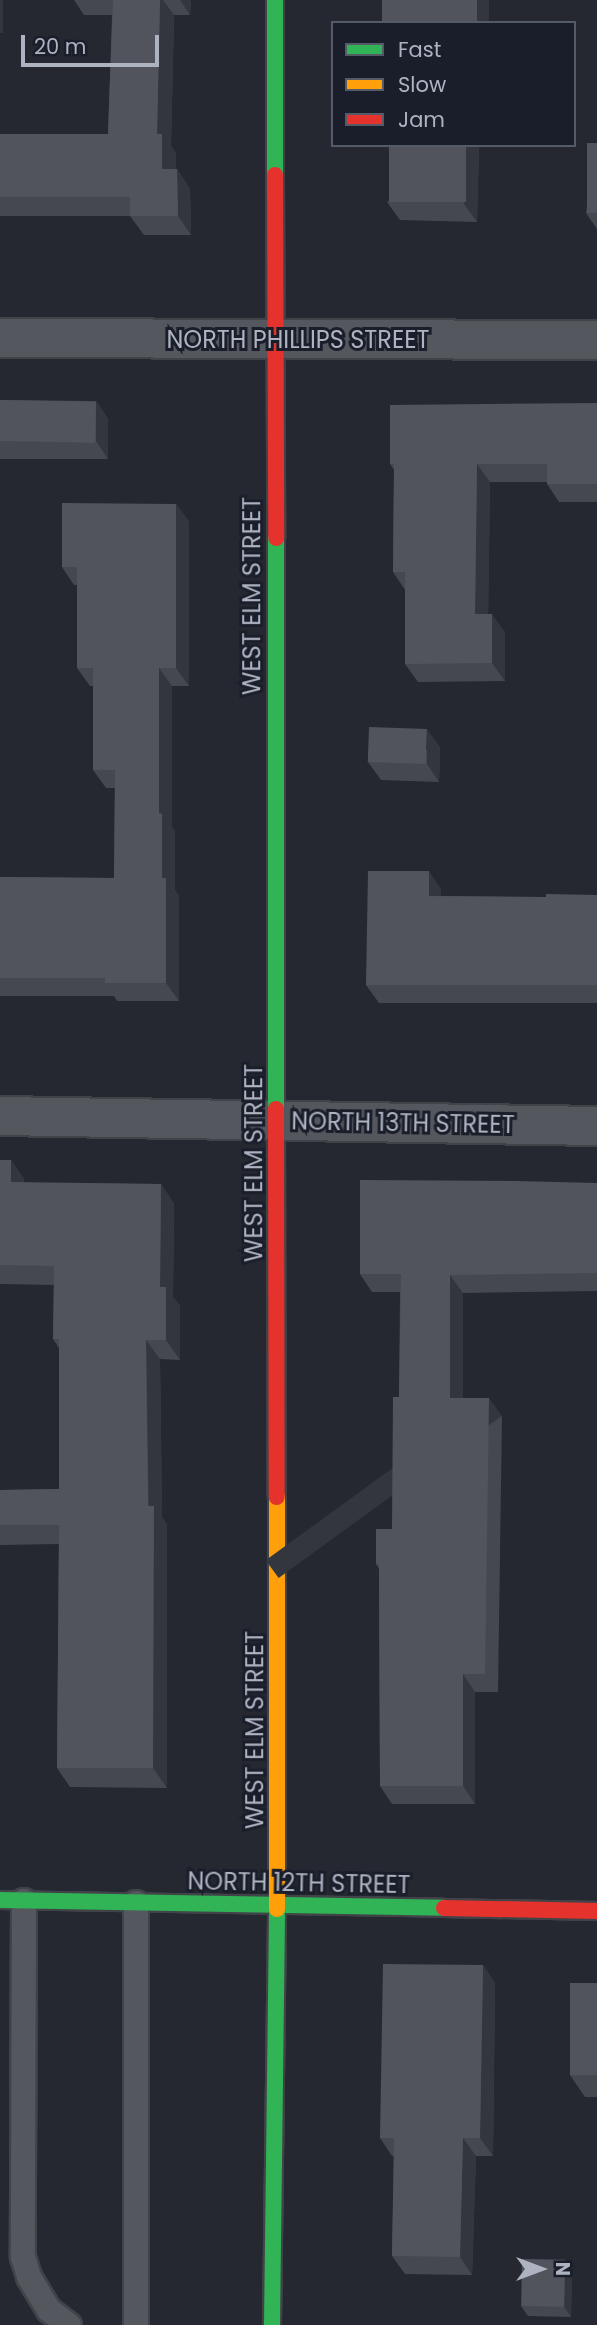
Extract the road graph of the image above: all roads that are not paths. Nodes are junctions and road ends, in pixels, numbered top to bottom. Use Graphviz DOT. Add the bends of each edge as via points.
graph roads {
  1 [pos="275,0"];
  2 [pos="0,338"];
  3 [pos="597,340"];
  4 [pos="274,341"];
  5 [pos="0,1116"];
  6 [pos="277,1120"];
  7 [pos="597,1126"];
  8 [pos="12,1901"];
  9 [pos="136,1903"];
  10 [pos="278,1906"];
  11 [pos="597,1911"];
  12 [pos="69,2325"];
  13 [pos="136,2325"];
  14 [pos="272,2325"];
  1 -- 4 [label="street, WEST ELM STREET"];
  2 -- 4 [label="street, NORTH PHILLIPS STREET"];
  3 -- 4 [label="street, NORTH PHILLIPS STREET"];
  4 -- 6 [label="street, WEST ELM STREET"];
  5 -- 6 [label="street, NORTH 13TH STREET"];
  6 -- 7 [label="street, NORTH 13TH STREET"];
  6 -- 10 [label="street, WEST ELM STREET"];
  8 -- 9 [label="street, NORTH 12TH STREET"];
  8 -- 12 [label="lane" via="23,2257 49,2310"];
  9 -- 10 [label="street, NORTH 12TH STREET"];
  9 -- 13 [label="lane"];
  10 -- 11 [label="street, NORTH 12TH STREET"];
  10 -- 14 [label="street, WEST ELM STREET"];
}
